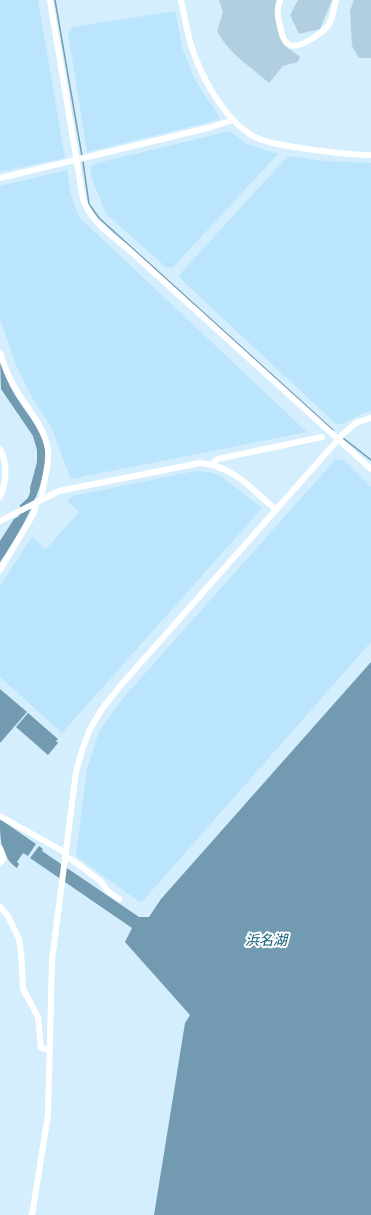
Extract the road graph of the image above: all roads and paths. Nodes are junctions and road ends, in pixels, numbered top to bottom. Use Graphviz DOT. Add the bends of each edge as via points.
graph roads {
  1 [pos="50,0"];
  2 [pos="181,0"];
  3 [pos="280,0"];
  4 [pos="336,0"];
  5 [pos="232,120"];
  6 [pos="371,155"];
  7 [pos="78,161"];
  8 [pos="0,178"];
  9 [pos="0,354"];
  10 [pos="371,418"];
  11 [pos="322,437"];
  12 [pos="337,440"];
  13 [pos="0,449"];
  14 [pos="214,465"];
  15 [pos="371,469"];
  16 [pos="0,497"];
  17 [pos="38,501"];
  18 [pos="276,510"];
  19 [pos="0,521"];
  20 [pos="0,570"];
  21 [pos="0,816"];
  22 [pos="0,848"];
  23 [pos="65,857"];
  24 [pos="0,863"];
  25 [pos="119,898"];
  26 [pos="0,907"];
  27 [pos="38,1016"];
  28 [pos="50,1016"];
  29 [pos="50,1050"];
  30 [pos="32,1215"];
  1 -- 7 [label="street"];
  2 -- 5 [label="street" via="194,54 206,79"];
  3 -- 4 [label="street" via="277,14 283,37 294,46 320,34 331,19"];
  5 -- 6 [label="street" via="252,135 270,142 341,154"];
  5 -- 7 [label="street"];
  7 -- 8 [label="street"];
  7 -- 12 [label="street" via="83,199 93,220"];
  9 -- 17 [label="street" via="13,385 47,444 48,460"];
  10 -- 12 [label="street" via="351,426"];
  11 -- 14 [label="street" via="218,458"];
  12 -- 15 [label="street"];
  12 -- 18 [label="street"];
  13 -- 16 [label="street" via="5,464 4,488"];
  14 -- 17 [label="street" via="200,463 182,466 64,490"];
  14 -- 18 [label="street" via="232,472"];
  17 -- 19 [label="street"];
  17 -- 20 [label="street" via="34,513"];
  18 -- 23 [label="street" via="121,685 98,715 87,736 78,764"];
  21 -- 23 [label="street"];
  22 -- 24 [label="street" via="4,858"];
  23 -- 25 [label="street" via="99,880 109,892"];
  23 -- 28 [label="street" via="52,960"];
  26 -- 27 [label="street" via="8,916 19,939 23,989"];
  27 -- 28 [label="street"];
  27 -- 29 [label="street" via="41,1048"];
  28 -- 29 [label="street"];
  29 -- 30 [label="street" via="47,1121"];
}
